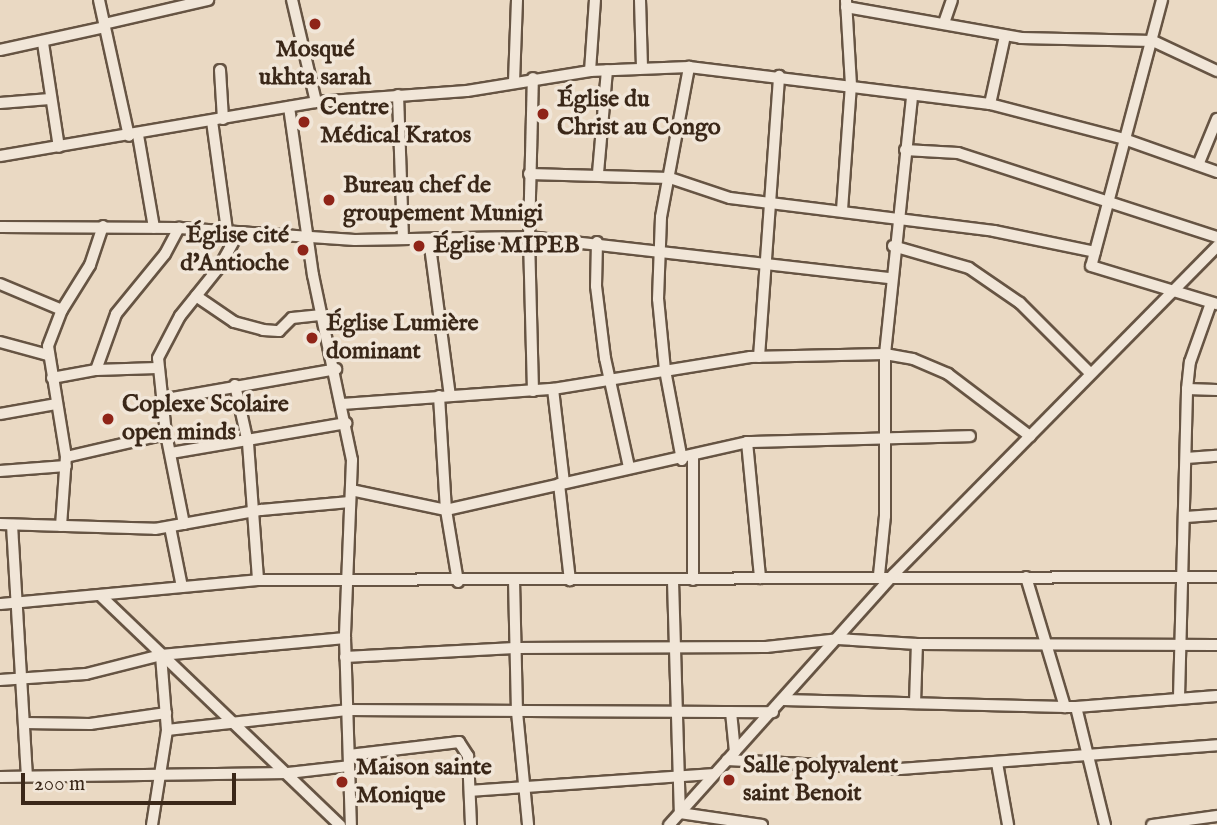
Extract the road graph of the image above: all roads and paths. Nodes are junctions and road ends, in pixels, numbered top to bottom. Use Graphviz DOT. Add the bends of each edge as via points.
graph roads {
  1 [pos="99,0"];
  2 [pos="208,0"];
  3 [pos="292,0"];
  4 [pos="517,0"];
  5 [pos="595,0"];
  6 [pos="640,0"];
  7 [pos="952,0"];
  8 [pos="1162,0"];
  9 [pos="188,2"];
  10 [pos="846,4"];
  11 [pos="944,23"];
  12 [pos="105,25"];
  13 [pos="1005,36"];
  14 [pos="1153,41"];
  15 [pos="43,43"];
  16 [pos="0,50"];
  17 [pos="689,66"];
  18 [pos="642,67"];
  19 [pos="220,70"];
  20 [pos="607,70"];
  21 [pos="590,71"];
  22 [pos="1217,71"];
  23 [pos="779,76"];
  24 [pos="533,78"];
  25 [pos="514,82"];
  26 [pos="851,85"];
  27 [pos="398,95"];
  28 [pos="912,95"];
  29 [pos="50,99"];
  30 [pos="316,102"];
  31 [pos="0,103"];
  32 [pos="990,104"];
  33 [pos="289,107"];
  34 [pos="223,119"];
  35 [pos="1217,119"];
  36 [pos="212,121"];
  37 [pos="133,136"];
  38 [pos="1124,139"];
  39 [pos="59,147"];
  40 [pos="905,150"];
  41 [pos="0,156"];
  42 [pos="1198,165"];
  43 [pos="1217,172"];
  44 [pos="598,173"];
  45 [pos="529,174"];
  46 [pos="670,178"];
  47 [pos="772,202"];
  48 [pos="1108,202"];
  49 [pos="842,210"];
  50 [pos="897,216"];
  51 [pos="103,226"];
  52 [pos="0,227"];
  53 [pos="154,228"];
  54 [pos="178,228"];
  55 [pos="227,231"];
  56 [pos="239,232"];
  57 [pos="307,237"];
  58 [pos="529,237"];
  59 [pos="1217,237"];
  60 [pos="402,238"];
  61 [pos="429,239"];
  62 [pos="597,242"];
  63 [pos="893,246"];
  64 [pos="1217,246"];
  65 [pos="660,250"];
  66 [pos="1095,252"];
  67 [pos="767,262"];
  68 [pos="891,278"];
  69 [pos="0,284"];
  70 [pos="1171,291"];
  71 [pos="195,296"];
  72 [pos="1214,304"];
  73 [pos="62,310"];
  74 [pos="322,315"];
  75 [pos="0,342"];
  76 [pos="885,354"];
  77 [pos="48,355"];
  78 [pos="759,357"];
  79 [pos="157,368"];
  80 [pos="336,369"];
  81 [pos="96,370"];
  82 [pos="665,370"];
  83 [pos="1091,374"];
  84 [pos="52,378"];
  85 [pos="609,379"];
  86 [pos="235,385"];
  87 [pos="553,389"];
  88 [pos="1187,389"];
  89 [pos="1217,390"];
  90 [pos="533,391"];
  91 [pos="444,396"];
  92 [pos="161,400"];
  93 [pos="56,404"];
  94 [pos="342,404"];
  95 [pos="0,414"];
  96 [pos="345,424"];
  97 [pos="166,434"];
  98 [pos="970,436"];
  99 [pos="1030,436"];
  100 [pos="885,439"];
  101 [pos="747,442"];
  102 [pos="248,443"];
  103 [pos="171,453"];
  104 [pos="693,456"];
  105 [pos="1217,456"];
  106 [pos="1186,458"];
  107 [pos="682,460"];
  108 [pos="66,462"];
  109 [pos="629,467"];
  110 [pos="0,471"];
  111 [pos="561,483"];
  112 [pos="351,490"];
  113 [pos="350,502"];
  114 [pos="446,510"];
  115 [pos="252,512"];
  116 [pos="1217,515"];
  117 [pos="1186,517"];
  118 [pos="0,524"];
  119 [pos="184,524"];
  120 [pos="12,525"];
  121 [pos="61,526"];
  122 [pos="170,527"];
  123 [pos="879,575"];
  124 [pos="893,575"];
  125 [pos="1026,577"];
  126 [pos="1184,577"];
  127 [pos="1217,577"];
  128 [pos="760,578"];
  129 [pos="345,579"];
  130 [pos="258,580"];
  131 [pos="514,580"];
  132 [pos="570,580"];
  133 [pos="693,580"];
  134 [pos="673,581"];
  135 [pos="458,582"];
  136 [pos="182,587"];
  137 [pos="102,597"];
  138 [pos="0,604"];
  139 [pos="17,604"];
  140 [pos="345,638"];
  141 [pos="838,639"];
  142 [pos="917,645"];
  143 [pos="1045,645"];
  144 [pos="1180,645"];
  145 [pos="1217,645"];
  146 [pos="515,648"];
  147 [pos="673,648"];
  148 [pos="161,654"];
  149 [pos="345,657"];
  150 [pos="0,680"];
  151 [pos="20,680"];
  152 [pos="1217,696"];
  153 [pos="1179,697"];
  154 [pos="783,700"];
  155 [pos="915,704"];
  156 [pos="1065,707"];
  157 [pos="1076,707"];
  158 [pos="347,710"];
  159 [pos="517,712"];
  160 [pos="675,712"];
  161 [pos="731,712"];
  162 [pos="773,712"];
  163 [pos="166,713"];
  164 [pos="24,723"];
  165 [pos="237,725"];
  166 [pos="167,730"];
  167 [pos="1217,745"];
  168 [pos="1089,753"];
  169 [pos="731,756"];
  170 [pos="349,761"];
  171 [pos="997,763"];
  172 [pos="163,774"];
  173 [pos="288,774"];
  174 [pos="713,774"];
  175 [pos="27,775"];
  176 [pos="680,776"];
  177 [pos="0,777"];
  178 [pos="524,787"];
  179 [pos="470,792"];
  180 [pos="680,813"];
  181 [pos="1215,820"];
  182 [pos="152,825"];
  183 [pos="340,825"];
  184 [pos="351,825"];
  185 [pos="471,825"];
  186 [pos="528,825"];
  187 [pos="669,825"];
  188 [pos="762,825"];
  189 [pos="1008,825"];
  190 [pos="1105,825"];
  191 [pos="1152,825"];
  1 -- 12 [label="street"];
  2 -- 9 [label="street"];
  3 -- 30 [label="street"];
  4 -- 25 [label="street"];
  5 -- 21 [label="street"];
  6 -- 18 [label="street"];
  7 -- 11 [label="street"];
  8 -- 14 [label="street"];
  9 -- 12 [label="street"];
  10 -- 11 [label="street"];
  10 -- 26 [label="street"];
  11 -- 13 [label="street"];
  12 -- 15 [label="street"];
  12 -- 37 [label="street"];
  13 -- 14 [label="street"];
  13 -- 32 [label="street"];
  14 -- 22 [label="street"];
  14 -- 38 [label="street"];
  15 -- 16 [label="street"];
  15 -- 29 [label="street"];
  17 -- 18 [label="street"];
  17 -- 23 [label="street"];
  17 -- 46 [label="street"];
  18 -- 20 [label="street"];
  19 -- 34 [label="street"];
  20 -- 21 [label="street"];
  20 -- 44 [label="street"];
  21 -- 24 [label="street"];
  23 -- 26 [label="street"];
  23 -- 47 [label="street"];
  24 -- 25 [label="street"];
  24 -- 45 [label="street"];
  25 -- 27 [label="street"];
  26 -- 28 [label="street"];
  26 -- 49 [label="street"];
  27 -- 30 [label="street"];
  27 -- 60 [label="street"];
  28 -- 32 [label="street"];
  28 -- 40 [label="street"];
  29 -- 31 [label="street"];
  29 -- 39 [label="street"];
  30 -- 33 [label="street"];
  32 -- 38 [label="street"];
  33 -- 34 [label="street"];
  33 -- 57 [label="street"];
  34 -- 36 [label="street"];
  35 -- 42 [label="street"];
  36 -- 37 [label="street"];
  36 -- 55 [label="street"];
  37 -- 39 [label="street"];
  37 -- 53 [label="street"];
  38 -- 42 [label="street"];
  38 -- 48 [label="street"];
  39 -- 41 [label="street"];
  40 -- 48 [label="street" via="958,153"];
  40 -- 50 [label="street"];
  42 -- 43 [label="street"];
  44 -- 45 [label="street"];
  44 -- 46 [label="street"];
  45 -- 58 [label="street"];
  46 -- 47 [label="street" via="730,198"];
  46 -- 65 [label="street"];
  47 -- 49 [label="street"];
  47 -- 67 [label="street"];
  48 -- 59 [label="street"];
  48 -- 66 [label="street"];
  49 -- 50 [label="street"];
  50 -- 63 [label="street"];
  50 -- 66 [label="street" via="995,230"];
  51 -- 52 [label="street"];
  51 -- 53 [label="street"];
  51 -- 73 [label="street" via="90,265"];
  53 -- 54 [label="street"];
  54 -- 55 [label="street"];
  54 -- 81 [label="street" via="165,254 116,314"];
  55 -- 56 [label="street"];
  56 -- 57 [label="street"];
  56 -- 71 [label="street"];
  57 -- 60 [label="street"];
  57 -- 74 [label="street"];
  58 -- 61 [label="street"];
  58 -- 62 [label="street"];
  58 -- 90 [label="street"];
  60 -- 61 [label="street"];
  61 -- 91 [label="street"];
  62 -- 65 [label="street"];
  62 -- 85 [label="street" via="596,286"];
  63 -- 68 [label="street"];
  63 -- 83 [label="street" via="969,268 1020,303"];
  64 -- 70 [label="street"];
  65 -- 67 [label="street"];
  65 -- 82 [label="street"];
  66 -- 70 [label="street" via="1093,268"];
  67 -- 68 [label="street"];
  67 -- 78 [label="street"];
  68 -- 76 [label="street"];
  69 -- 73 [label="street"];
  70 -- 72 [label="street"];
  70 -- 83 [label="street"];
  71 -- 74 [label="street" via="234,322 263,330 279,331 293,317"];
  71 -- 79 [label="street" via="164,345"];
  72 -- 88 [label="street" via="1190,362"];
  73 -- 77 [label="street"];
  74 -- 80 [label="street"];
  75 -- 77 [label="street"];
  76 -- 78 [label="street"];
  76 -- 99 [label="street" via="913,359 948,374"];
  76 -- 100 [label="street"];
  77 -- 84 [label="street"];
  78 -- 82 [label="street"];
  79 -- 81 [label="street"];
  79 -- 92 [label="street"];
  80 -- 86 [label="street"];
  80 -- 94 [label="street"];
  81 -- 84 [label="street"];
  82 -- 85 [label="street"];
  82 -- 107 [label="street"];
  83 -- 99 [label="street"];
  84 -- 93 [label="street"];
  85 -- 87 [label="street"];
  85 -- 109 [label="street"];
  86 -- 92 [label="street"];
  86 -- 102 [label="street"];
  87 -- 90 [label="street"];
  87 -- 111 [label="street"];
  88 -- 89 [label="street"];
  88 -- 106 [label="street"];
  90 -- 91 [label="street"];
  91 -- 94 [label="street"];
  91 -- 114 [label="street"];
  92 -- 97 [label="street"];
  93 -- 95 [label="street"];
  93 -- 108 [label="street"];
  94 -- 96 [label="street"];
  96 -- 102 [label="street"];
  96 -- 112 [label="street"];
  97 -- 103 [label="street"];
  97 -- 108 [label="street"];
  98 -- 100 [label="street"];
  99 -- 124 [label="street"];
  100 -- 101 [label="street"];
  100 -- 123 [label="street"];
  101 -- 104 [label="street"];
  101 -- 128 [label="street"];
  102 -- 103 [label="street"];
  102 -- 115 [label="street"];
  103 -- 119 [label="street"];
  104 -- 107 [label="street"];
  104 -- 133 [label="street"];
  105 -- 106 [label="street"];
  106 -- 117 [label="street"];
  107 -- 109 [label="street"];
  108 -- 110 [label="street"];
  108 -- 121 [label="street"];
  109 -- 111 [label="street"];
  111 -- 114 [label="street"];
  111 -- 132 [label="street"];
  112 -- 113 [label="street"];
  112 -- 114 [label="street"];
  113 -- 115 [label="street"];
  113 -- 129 [label="street"];
  114 -- 135 [label="street"];
  115 -- 119 [label="street"];
  115 -- 130 [label="street"];
  116 -- 117 [label="street"];
  117 -- 126 [label="street"];
  118 -- 120 [label="street"];
  119 -- 122 [label="street"];
  120 -- 121 [label="street"];
  120 -- 139 [label="street"];
  121 -- 122 [label="street"];
  122 -- 136 [label="street"];
  123 -- 124 [label="street"];
  123 -- 128 [label="street"];
  124 -- 125 [label="street"];
  124 -- 141 [label="street"];
  125 -- 126 [label="street"];
  125 -- 143 [label="street"];
  126 -- 127 [label="street"];
  126 -- 144 [label="street"];
  128 -- 133 [label="street"];
  129 -- 130 [label="street"];
  129 -- 135 [label="street"];
  129 -- 140 [label="street"];
  130 -- 136 [label="street"];
  131 -- 132 [label="street"];
  131 -- 135 [label="street"];
  131 -- 146 [label="street"];
  132 -- 134 [label="street"];
  133 -- 134 [label="street"];
  134 -- 147 [label="street"];
  136 -- 137 [label="street"];
  137 -- 139 [label="street"];
  137 -- 148 [label="street"];
  138 -- 139 [label="street"];
  139 -- 151 [label="street"];
  140 -- 148 [label="street"];
  140 -- 149 [label="street"];
  141 -- 142 [label="street"];
  141 -- 147 [label="street" via="811,645"];
  141 -- 154 [label="street"];
  142 -- 143 [label="street"];
  142 -- 155 [label="street"];
  143 -- 144 [label="street"];
  143 -- 156 [label="street"];
  144 -- 145 [label="street"];
  144 -- 153 [label="street"];
  146 -- 147 [label="street"];
  146 -- 149 [label="street"];
  146 -- 159 [label="street"];
  147 -- 160 [label="street"];
  148 -- 151 [label="street" via="86,674"];
  148 -- 163 [label="street"];
  148 -- 165 [label="street"];
  149 -- 158 [label="street"];
  150 -- 151 [label="street"];
  151 -- 164 [label="street"];
  152 -- 153 [label="street"];
  153 -- 157 [label="street"];
  154 -- 155 [label="street"];
  154 -- 162 [label="street"];
  155 -- 156 [label="street"];
  156 -- 157 [label="street"];
  157 -- 168 [label="street"];
  158 -- 159 [label="street"];
  158 -- 165 [label="street"];
  158 -- 170 [label="street"];
  159 -- 160 [label="street"];
  159 -- 178 [label="street"];
  160 -- 161 [label="street"];
  160 -- 176 [label="street"];
  161 -- 162 [label="street"];
  161 -- 169 [label="street"];
  162 -- 169 [label="street"];
  163 -- 164 [label="street" via="90,724"];
  163 -- 166 [label="street"];
  164 -- 175 [label="street"];
  165 -- 166 [label="street"];
  165 -- 173 [label="street"];
  166 -- 172 [label="street"];
  167 -- 168 [label="street"];
  168 -- 171 [label="street"];
  168 -- 190 [label="street"];
  169 -- 171 [label="street" via="900,769"];
  169 -- 174 [label="street"];
  170 -- 173 [label="street"];
  170 -- 179 [label="street" via="454,741 466,751"];
  170 -- 184 [label="street"];
  171 -- 189 [label="street"];
  172 -- 173 [label="street"];
  172 -- 175 [label="street"];
  172 -- 182 [label="street"];
  173 -- 183 [label="street"];
  174 -- 176 [label="street"];
  174 -- 180 [label="street"];
  175 -- 177 [label="street"];
  176 -- 178 [label="street"];
  176 -- 180 [label="street"];
  178 -- 179 [label="street"];
  178 -- 186 [label="street"];
  179 -- 185 [label="street"];
  180 -- 187 [label="street"];
  180 -- 188 [label="street"];
  181 -- 191 [label="street"];
}
